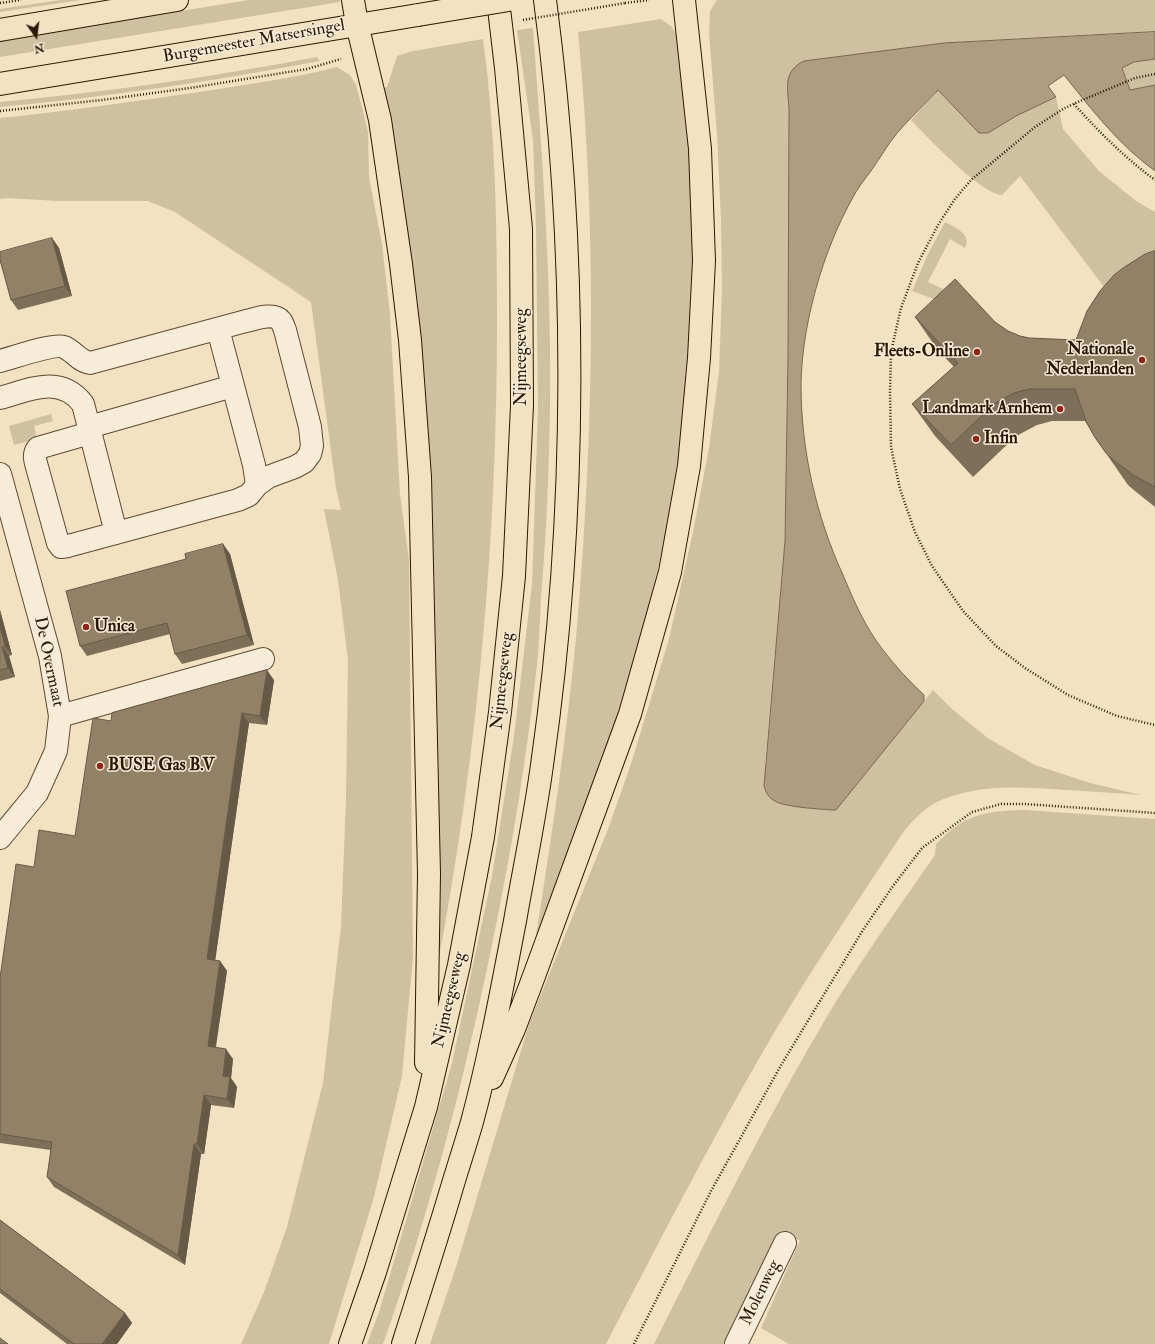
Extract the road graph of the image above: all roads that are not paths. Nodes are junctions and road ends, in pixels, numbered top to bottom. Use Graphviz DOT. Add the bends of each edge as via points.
graph roads {
  1 [pos="177,0"];
  2 [pos="353,0"];
  3 [pos="498,0"];
  4 [pos="509,0"];
  5 [pos="545,0"];
  6 [pos="684,0"];
  7 [pos="357,24"];
  8 [pos="0,30"];
  9 [pos="0,84"];
  10 [pos="218,329"];
  11 [pos="0,361"];
  12 [pos="233,386"];
  13 [pos="0,398"];
  14 [pos="89,430"];
  15 [pos="0,474"];
  16 [pos="257,485"];
  17 [pos="116,533"];
  18 [pos="263,659"];
  19 [pos="60,716"];
  20 [pos="0,838"];
  21 [pos="426,1107"];
  22 [pos="472,1121"];
  23 [pos="785,1243"];
  24 [pos="350,1344"];
  25 [pos="402,1344"];
  26 [pos="736,1344"];
  1 -- 8 [label="main road"];
  2 -- 7 [label="main road"];
  3 -- 21 [label="main road, Nijmeegseweg" via="521,229 522,405 514,576 500,712 483,837"];
  4 -- 7 [label="main road, Burgemeester Matsersingel, bridge"];
  5 -- 22 [label="main road" via="562,155 566,245 569,344 564,544 558,632 542,766 500,996"];
  6 -- 22 [label="main road" via="700,149 704,261 699,358 689,466 670,572 630,714 570,881 514,1029"];
  7 -- 9 [label="main road, Burgemeester Matsersingel"];
  7 -- 21 [label="main road" via="380,120 401,264 410,340 420,477 429,874"];
  10 -- 11 [label="street" via="90,363 84,362 66,348 56,346"];
  10 -- 12 [label="street"];
  10 -- 16 [label="street" via="261,317 280,320 285,330 310,428 312,446 304,462 268,477"];
  12 -- 14 [label="street"];
  12 -- 16 [label="street"];
  13 -- 14 [label="street" via="44,386 63,388 83,404"];
  14 -- 17 [label="street"];
  14 -- 17 [label="street" via="38,448 34,456 61,547"];
  15 -- 19 [label="street, De Overmaat" via="50,656"];
  16 -- 17 [label="street" via="249,495 238,500"];
  18 -- 19 [label="street"];
  19 -- 20 [label="street, De Overmaat" via="56,751 37,793"];
  21 -- 24 [label="main road, Nijmeegseweg"];
  22 -- 25 [label="main road" via="423,1284"];
  23 -- 26 [label="street, Molenweg"];
}
